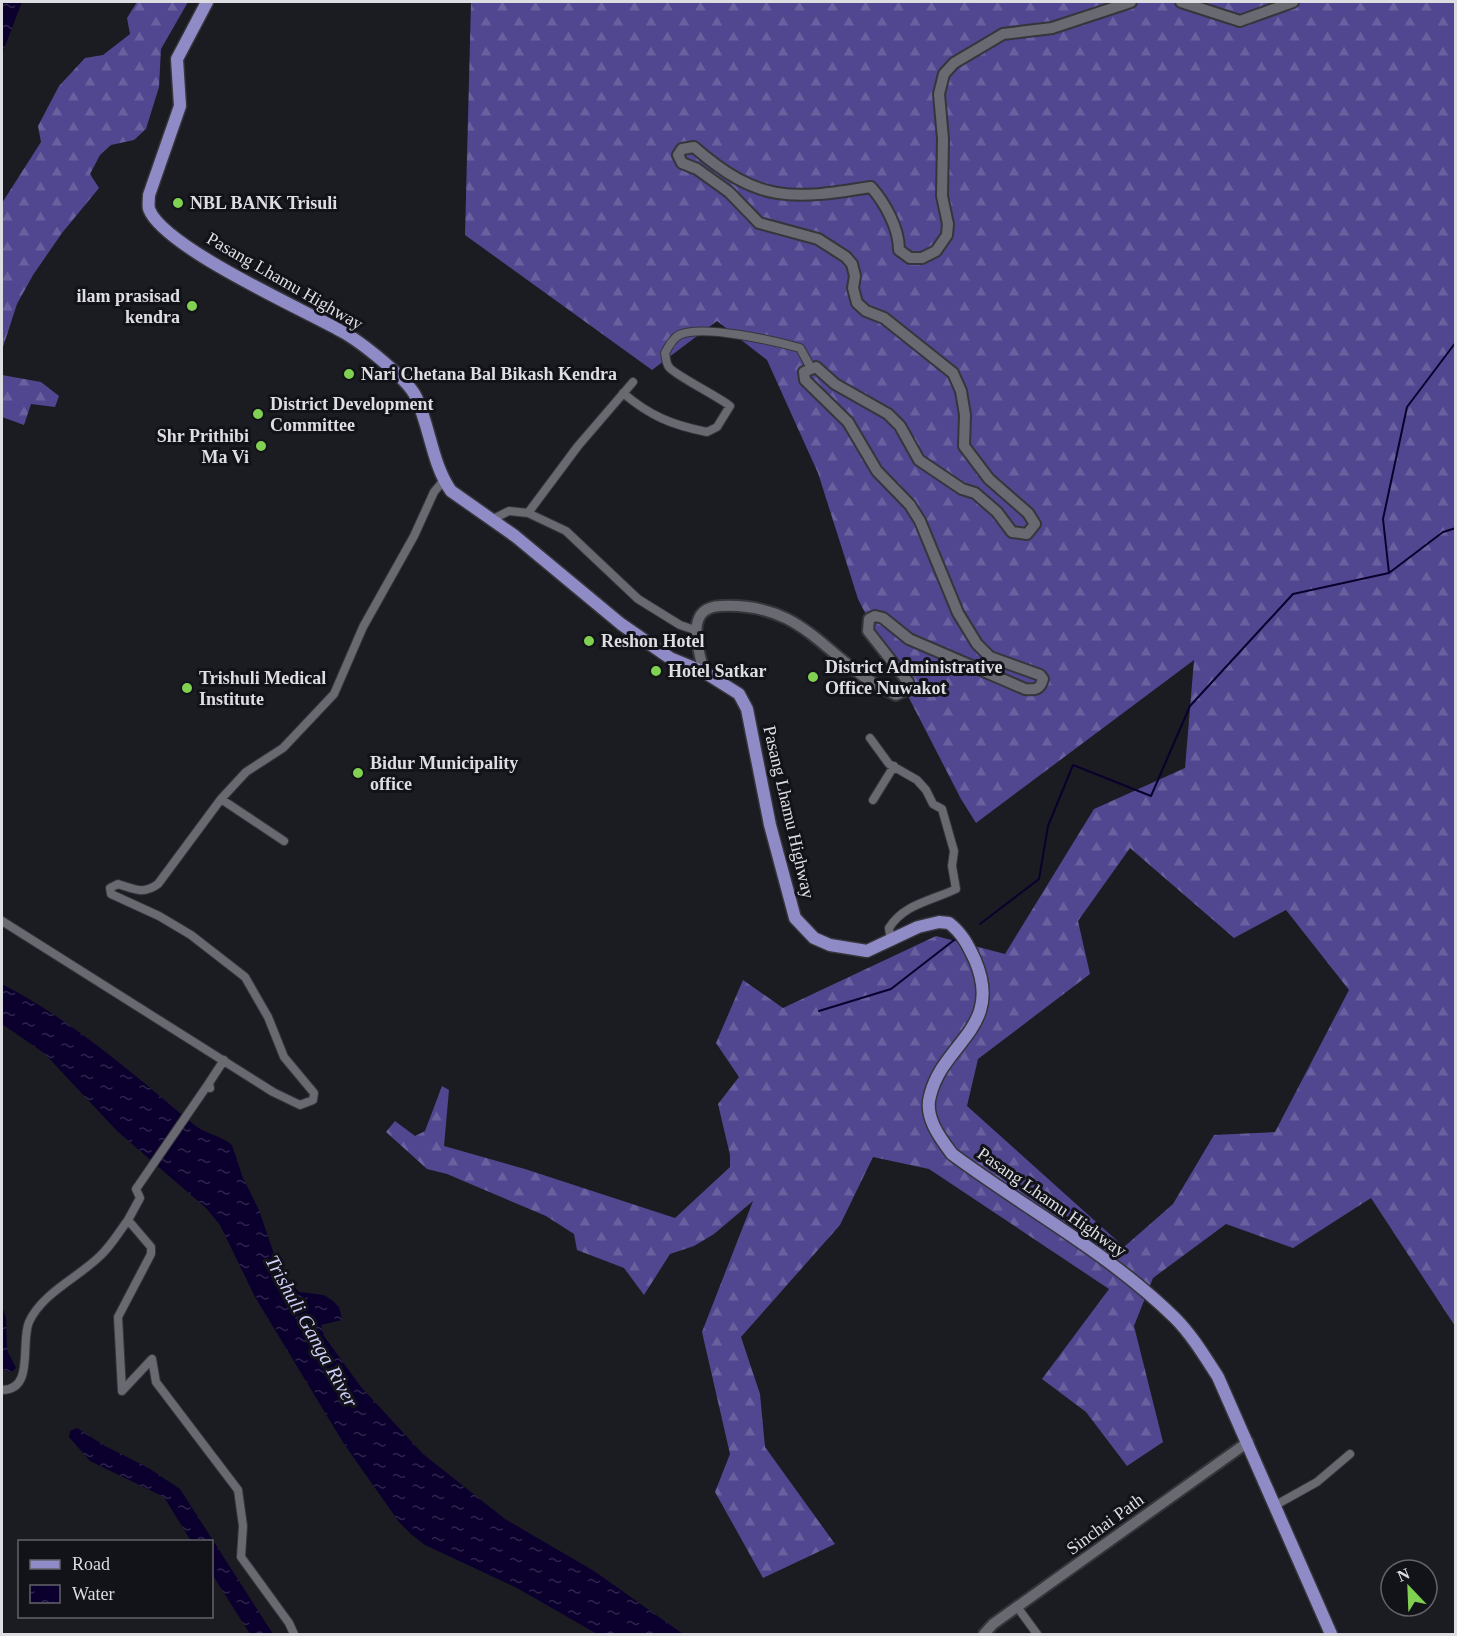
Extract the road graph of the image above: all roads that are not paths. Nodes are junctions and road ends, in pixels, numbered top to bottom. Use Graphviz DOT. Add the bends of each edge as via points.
graph roads {
  1 [pos="207,2"];
  2 [pos="1131,2"];
  3 [pos="1181,2"];
  4 [pos="1293,2"];
  5 [pos="811,368"];
  6 [pos="633,382"];
  7 [pos="623,393"];
  8 [pos="444,480"];
  9 [pos="528,513"];
  10 [pos="491,520"];
  11 [pos="695,630"];
  12 [pos="704,672"];
  13 [pos="870,738"];
  14 [pos="894,766"];
  15 [pos="221,799"];
  16 [pos="873,800"];
  17 [pos="284,841"];
  18 [pos="2,921"];
  19 [pos="891,942"];
  20 [pos="224,1060"];
  21 [pos="128,1220"];
  22 [pos="2,1390"];
  23 [pos="1248,1442"];
  24 [pos="1350,1455"];
  25 [pos="1274,1506"];
  26 [pos="1018,1608"];
  27 [pos="294,1635"];
  28 [pos="984,1635"];
  29 [pos="1037,1635"];
  30 [pos="1331,1635"];
  1 -- 8 [label="main road, Pasang Lhamu Highway" via="177,59 180,106 149,195 150,209 170,233 207,259 344,332 407,382 422,411"];
  2 -- 5 [label="street" via="1052,28 1003,34 954,63 944,74 939,94 947,235 936,251 922,258 910,258 899,250 899,240 883,201 871,186 811,195 779,194 751,187 694,147 682,148 678,155 682,163 729,192 759,223 818,239 846,257 855,276 857,303 884,318 953,373 961,392 964,446 989,479 1028,513 1035,524 1027,534 1012,532 982,499 919,460 900,426 888,414 835,384 816,367"];
  3 -- 4 [label="street" via="1240,21"];
  5 -- 7 [label="street" via="800,348 766,339 698,332 679,335 665,353 676,374 730,406 717,427 707,432 689,429 647,413"];
  5 -- 11 [label="street" via="804,372 805,380 848,422 877,471 920,520 967,630 990,657 1040,675 1041,686 1025,689 967,666 909,639 875,616 869,619 868,631 908,682 909,688 903,693 896,695 881,688 800,624 765,608 706,609"];
  6 -- 7 [label="street"];
  7 -- 9 [label="street"];
  8 -- 10 [label="main road, Pasang Lhamu Highway" via="451,491"];
  8 -- 15 [label="street" via="363,627 334,694 284,748 246,772"];
  9 -- 10 [label="street" via="508,511"];
  9 -- 11 [label="street" via="566,531 638,599 680,626"];
  10 -- 12 [label="main road, Pasang Lhamu Highway" via="621,624 670,658"];
  11 -- 12 [label="street"];
  12 -- 19 [label="main road, Pasang Lhamu Highway" via="739,694 747,709 770,825 795,918 814,938 830,945 867,951"];
  13 -- 14 [label="street"];
  14 -- 16 [label="street"];
  14 -- 19 [label="street" via="917,780 933,804 942,809 954,850 956,889 914,904 895,919 889,928"];
  15 -- 17 [label="street"];
  15 -- 20 [label="street" via="158,884 148,891 114,884 110,892 191,934 245,977 268,1017 284,1057 314,1093 313,1100 300,1105"];
  18 -- 20 [label="street"];
  19 -- 23 [label="main road, Pasang Lhamu Highway" via="918,927 949,923 968,943 982,975 983,1004 976,1021 942,1069 929,1097 934,1129 952,1154 1126,1276 1176,1318 1218,1377"];
  20 -- 21 [label="street" via="136,1189 140,1198"];
  21 -- 22 [label="street" via="101,1256 49,1298 30,1320 24,1341 25,1372 9,1390"];
  21 -- 27 [label="street" via="151,1246 151,1254 118,1317 122,1391 152,1359 156,1382 238,1490 243,1526 241,1557"];
  23 -- 25 [label="main road, Pasang Lhamu Highway"];
  23 -- 26 [label="street, Sinchai Path"];
  24 -- 25 [label="street" via="1317,1482"];
  25 -- 30 [label="main road, Pasang Lhamu Highway"];
  26 -- 28 [label="street, Sinchai Path"];
  26 -- 29 [label="street"];
}
